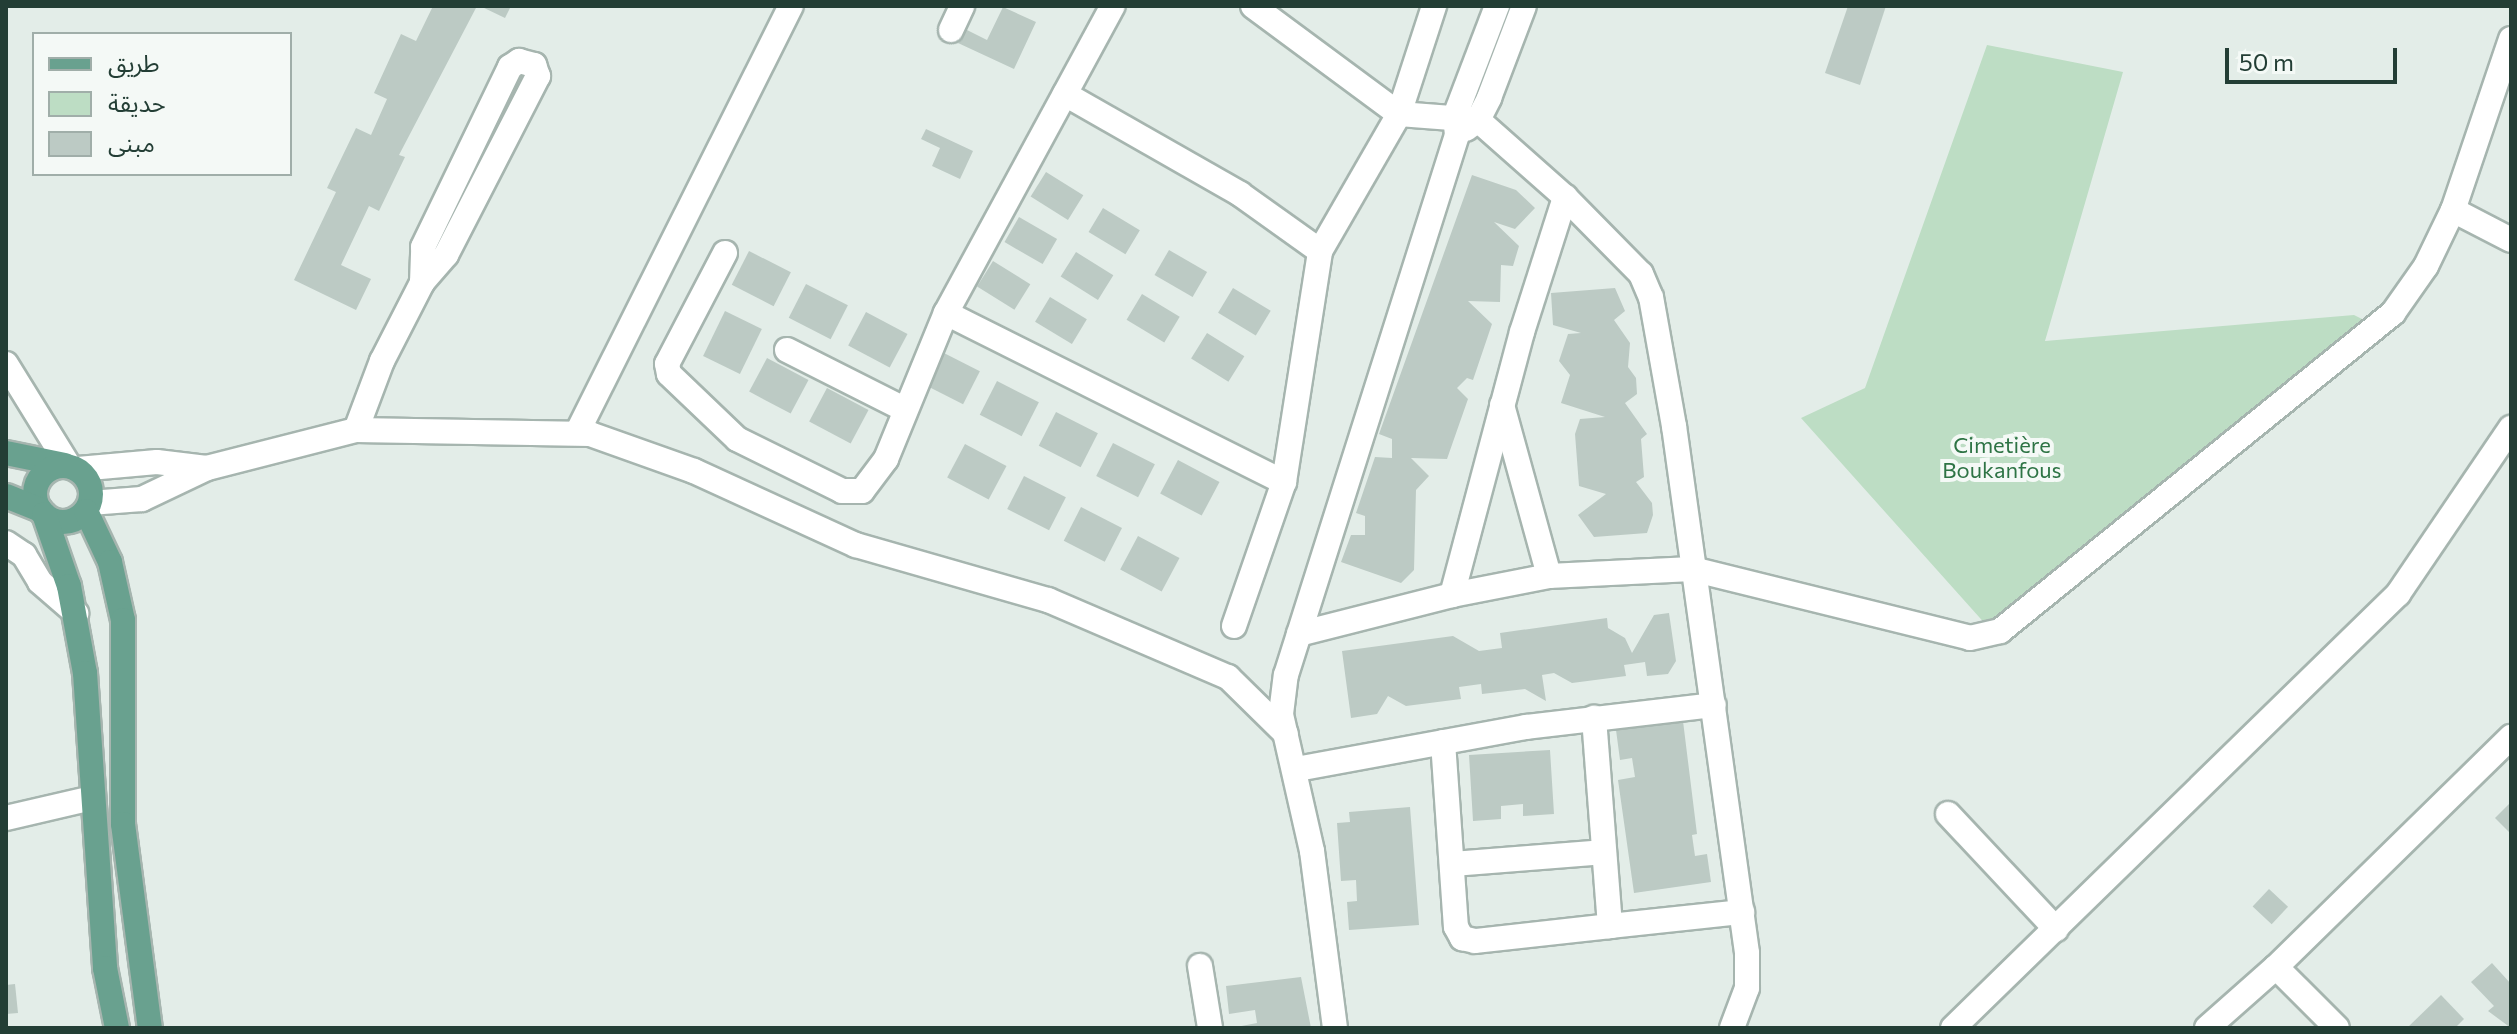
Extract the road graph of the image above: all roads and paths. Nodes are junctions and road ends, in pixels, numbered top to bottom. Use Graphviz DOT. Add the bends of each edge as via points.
graph roads {
  1 [pos="791,6"];
  2 [pos="962,6"];
  3 [pos="1113,6"];
  4 [pos="1253,6"];
  5 [pos="1434,6"];
  6 [pos="1497,6"];
  7 [pos="1524,6"];
  8 [pos="951,30"];
  9 [pos="2511,39"];
  10 [pos="1065,94"];
  11 [pos="1399,114"];
  12 [pos="1463,124"];
  13 [pos="1565,197"];
  14 [pos="2453,210"];
  15 [pos="2511,240"];
  16 [pos="1320,251"];
  17 [pos="725,253"];
  18 [pos="422,283"];
  19 [pos="946,313"];
  20 [pos="787,350"];
  21 [pos="6,364"];
  22 [pos="1502,405"];
  23 [pos="904,409"];
  24 [pos="2511,428"];
  25 [pos="356,430"];
  26 [pos="578,431"];
  27 [pos="6,453"];
  28 [pos="71,467"];
  29 [pos="207,468"];
  30 [pos="1284,482"];
  31 [pos="6,496"];
  32 [pos="88,507"];
  33 [pos="42,512"];
  34 [pos="6,543"];
  35 [pos="1692,569"];
  36 [pos="1549,576"];
  37 [pos="1452,595"];
  38 [pos="76,613"];
  39 [pos="1234,626"];
  40 [pos="1299,634"];
  41 [pos="1714,705"];
  42 [pos="1594,718"];
  43 [pos="1286,734"];
  44 [pos="2511,737"];
  45 [pos="1443,742"];
  46 [pos="1297,769"];
  47 [pos="92,798"];
  48 [pos="1948,814"];
  49 [pos="6,818"];
  50 [pos="1603,852"];
  51 [pos="1452,864"];
  52 [pos="1742,912"];
  53 [pos="1610,926"];
  54 [pos="2056,929"];
  55 [pos="1200,966"];
  56 [pos="2276,967"];
  57 [pos="117,1028"];
  58 [pos="150,1028"];
  59 [pos="1210,1028"];
  60 [pos="1335,1028"];
  61 [pos="1732,1028"];
  62 [pos="1953,1028"];
  63 [pos="2207,1028"];
  64 [pos="2337,1028"];
  1 -- 26 [label="street"];
  2 -- 8 [label="street"];
  3 -- 10 [label="street"];
  4 -- 11 [label="street"];
  5 -- 11 [label="street"];
  6 -- 12 [label="street"];
  7 -- 12 [label="street"];
  9 -- 14 [label="street"];
  10 -- 16 [label="street" via="1240,194"];
  10 -- 19 [label="street"];
  11 -- 12 [label="street"];
  11 -- 16 [label="street"];
  12 -- 13 [label="street"];
  12 -- 40 [label="street"];
  13 -- 22 [label="street"];
  13 -- 35 [label="street" via="1641,274 1651,297"];
  14 -- 15 [label="street"];
  14 -- 35 [label="street" via="2426,266 2393,313 2000,631 1970,638"];
  16 -- 30 [label="street"];
  17 -- 23 [label="street" via="667,364 678,384 737,439 842,491 862,491 886,459"];
  18 -- 18 [label="street" via="453,242 538,76 534,65 519,61 510,67 423,247"];
  18 -- 25 [label="street"];
  19 -- 23 [label="street"];
  19 -- 30 [label="street"];
  20 -- 23 [label="street"];
  21 -- 28 [label="street"];
  22 -- 36 [label="street"];
  22 -- 37 [label="street"];
  24 -- 54 [label="street" via="2398,594"];
  25 -- 26 [label="street" via="463,435"];
  25 -- 29 [label="street"];
  26 -- 43 [label="street" via="694,471 856,545 1048,600 1228,677"];
  27 -- 28 [label="main road"];
  28 -- 29 [label="street" via="157,462"];
  28 -- 32 [label="main road" via="90,485"];
  28 -- 33 [label="main road" via="50,469 37,483"];
  29 -- 32 [label="street" via="142,499"];
  30 -- 39 [label="street"];
  31 -- 33 [label="main road"];
  32 -- 33 [label="main road" via="63,522"];
  32 -- 58 [label="main road" via="110,562 123,620 123,824"];
  33 -- 38 [label="main road"];
  34 -- 38 [label="street" via="24,555 40,582"];
  35 -- 36 [label="street"];
  35 -- 41 [label="street"];
  36 -- 37 [label="street"];
  37 -- 40 [label="street"];
  38 -- 47 [label="main road"];
  40 -- 43 [label="street" via="1286,675 1281,714"];
  41 -- 42 [label="street"];
  41 -- 52 [label="street"];
  42 -- 45 [label="street"];
  42 -- 50 [label="street"];
  43 -- 46 [label="street"];
  44 -- 56 [label="street"];
  45 -- 46 [label="street"];
  45 -- 51 [label="street"];
  46 -- 60 [label="street"];
  47 -- 49 [label="street"];
  47 -- 57 [label="main road" via="105,968"];
  48 -- 54 [label="street"];
  50 -- 51 [label="street"];
  50 -- 53 [label="street"];
  51 -- 53 [label="street" via="1456,927 1462,938"];
  52 -- 53 [label="street"];
  52 -- 61 [label="street" via="1747,988"];
  54 -- 62 [label="street"];
  55 -- 59 [label="street"];
  56 -- 63 [label="street"];
  56 -- 64 [label="street"];
}
